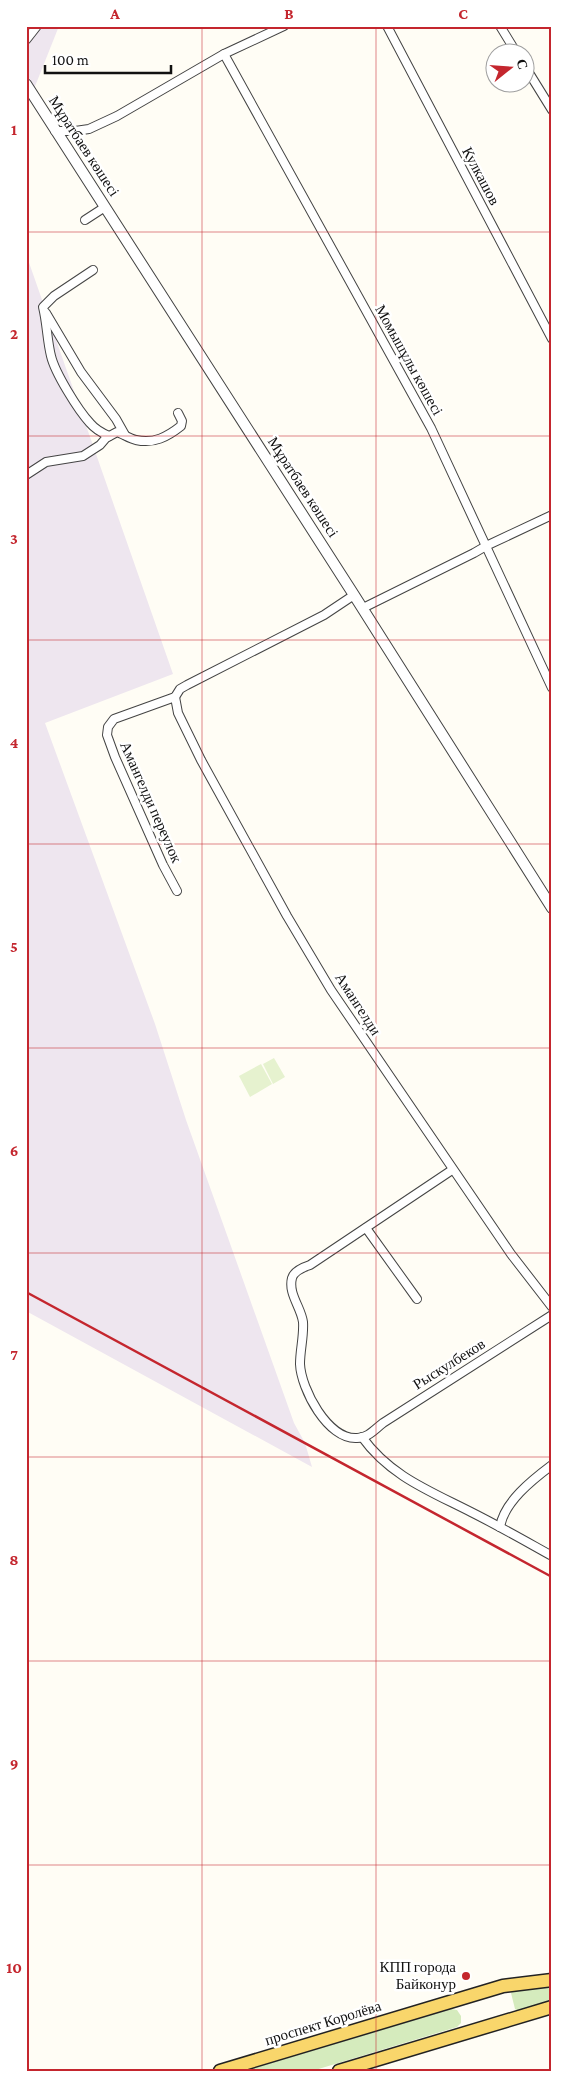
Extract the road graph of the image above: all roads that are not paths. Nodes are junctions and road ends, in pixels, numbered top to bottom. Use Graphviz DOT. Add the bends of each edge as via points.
graph roads {
  1 [pos="36,26"];
  2 [pos="284,26"];
  3 [pos="387,26"];
  4 [pos="500,26"];
  5 [pos="26,40"];
  6 [pos="510,42"];
  7 [pos="224,54"];
  8 [pos="26,84"];
  9 [pos="536,84"];
  10 [pos="552,110"];
  11 [pos="55,131"];
  12 [pos="105,207"];
  13 [pos="85,220"];
  14 [pos="93,270"];
  15 [pos="43,307"];
  16 [pos="552,339"];
  17 [pos="178,413"];
  18 [pos="125,435"];
  19 [pos="109,436"];
  20 [pos="26,475"];
  21 [pos="552,515"];
  22 [pos="486,546"];
  23 [pos="354,595"];
  24 [pos="363,608"];
  25 [pos="552,688"];
  26 [pos="175,697"];
  27 [pos="177,891"];
  28 [pos="552,908"];
  29 [pos="452,1170"];
  30 [pos="366,1228"];
  31 [pos="417,1299"];
  32 [pos="552,1307"];
  33 [pos="552,1315"];
  34 [pos="362,1437"];
  35 [pos="552,1466"];
  36 [pos="500,1527"];
  37 [pos="552,1556"];
  38 [pos="552,1980"];
  39 [pos="552,2008"];
  40 [pos="220,2071"];
  41 [pos="339,2071"];
  1 -- 5 [label="street"];
  2 -- 7 [label="street"];
  3 -- 16 [label="street, Кулкашов"];
  4 -- 6 [label="street"];
  7 -- 11 [label="street" via="118,116 89,129"];
  7 -- 22 [label="street, Момышұлы көшесі" via="430,428"];
  8 -- 11 [label="street, Мұратбаев көшесі"];
  9 -- 10 [label="street"];
  11 -- 12 [label="street, Мұратбаев көшесі"];
  12 -- 13 [label="street"];
  12 -- 23 [label="street, Мұратбаев көшесі"];
  14 -- 15 [label="street"];
  15 -- 18 [label="street" via="81,372"];
  15 -- 19 [label="street" via="56,369 90,423"];
  17 -- 18 [label="street" via="181,426 162,439 135,440"];
  18 -- 19 [label="street" via="117,432"];
  19 -- 20 [label="street" via="83,456 46,462"];
  21 -- 22 [label="street"];
  22 -- 24 [label="street"];
  22 -- 25 [label="street, Момышұлы көшесі"];
  23 -- 24 [label="street, Мұратбаев көшесі"];
  23 -- 26 [label="street" via="324,615 187,685"];
  24 -- 28 [label="street, Мұратбаев көшесі"];
  26 -- 27 [label="street, Амангелди переулок" via="114,719 108,727 107,736"];
  26 -- 29 [label="street, Амангелди" via="181,719 200,760 287,916 331,990"];
  29 -- 30 [label="street"];
  29 -- 32 [label="street, Амангелди"];
  30 -- 31 [label="street"];
  30 -- 34 [label="street" via="295,1272 292,1277 292,1289 303,1324 300,1363 304,1384 331,1428 338,1434"];
  33 -- 34 [label="street, Рыскулбеков"];
  34 -- 36 [label="street" via="383,1460 418,1487"];
  35 -- 36 [label="street" via="509,1505"];
  36 -- 37 [label="street"];
  38 -- 40 [label="main road, проспект Королёва" via="503,1986"];
  39 -- 41 [label="main road"];
}
